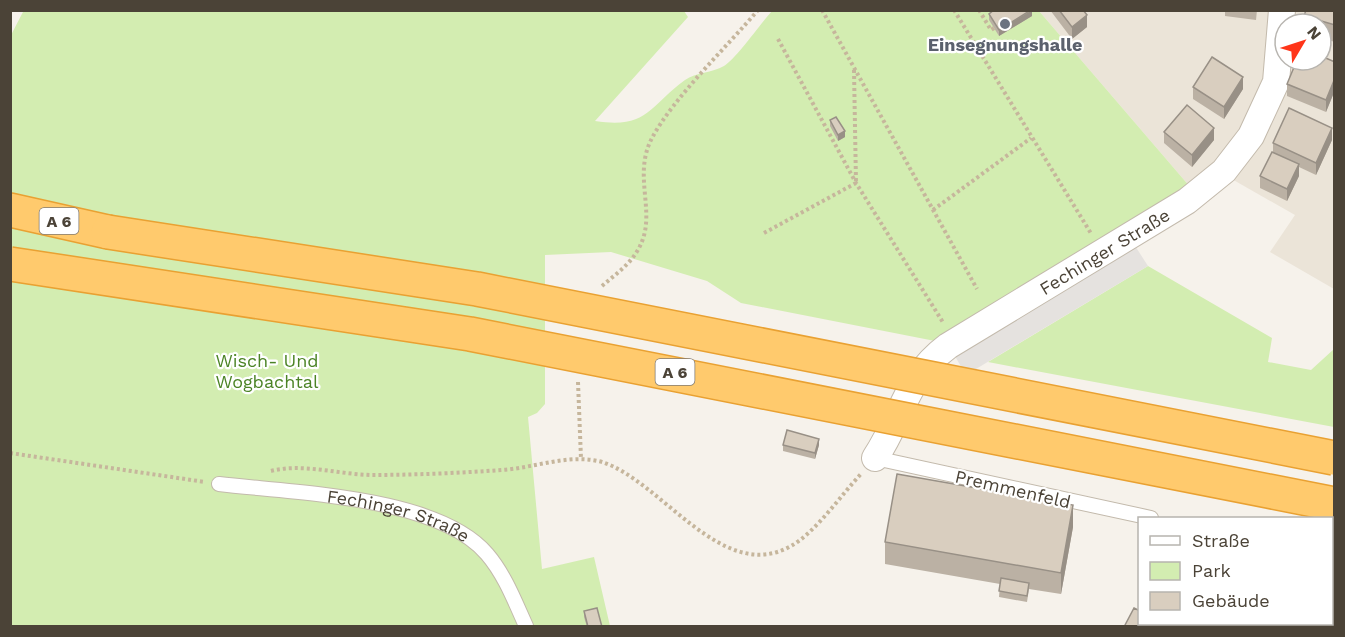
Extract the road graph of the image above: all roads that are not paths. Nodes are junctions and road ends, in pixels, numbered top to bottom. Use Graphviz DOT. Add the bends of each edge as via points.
graph roads {
  1 [pos="1282,10"];
  2 [pos="10,210"];
  3 [pos="10,264"];
  4 [pos="875,458"];
  5 [pos="1335,458"];
  6 [pos="219,484"];
  7 [pos="1335,504"];
  8 [pos="1142,517"];
  9 [pos="526,627"];
  1 -- 4 [label="street, Fechinger Straße" via="1276,82 1264,112 1224,171 1205,188 929,360 913,381"];
  2 -- 5 [label="highway, A 6, bridge" via="108,232 477,289"];
  3 -- 7 [label="highway, A 6, bridge" via="470,334"];
  4 -- 8 [label="lane, Premmenfeld"];
  6 -- 9 [label="lane, Fechinger Straße" via="377,504 435,518 487,554"];
}
